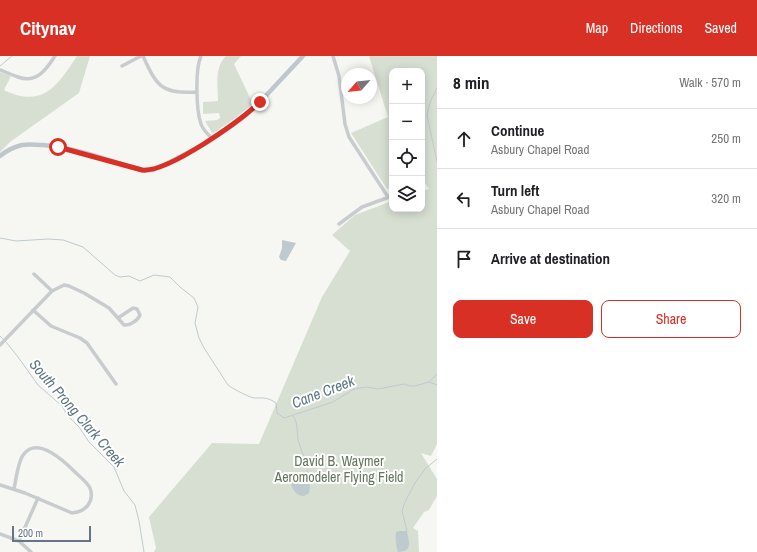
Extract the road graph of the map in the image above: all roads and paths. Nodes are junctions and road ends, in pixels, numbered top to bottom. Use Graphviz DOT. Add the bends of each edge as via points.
graph roads {
  1 [pos="55,56"];
  2 [pos="142,56"];
  3 [pos="201,56"];
  4 [pos="303,56"];
  5 [pos="333,56"];
  6 [pos="122,66"];
  7 [pos="0,70"];
  8 [pos="197,92"];
  9 [pos="212,139"];
  10 [pos="0,156"];
  11 [pos="389,195"];
  12 [pos="389,196"];
  13 [pos="339,224"];
  14 [pos="34,274"];
  15 [pos="52,291"];
  16 [pos="33,310"];
  17 [pos="118,318"];
  18 [pos="1,345"];
  19 [pos="116,384"];
  20 [pos="0,485"];
  21 [pos="14,489"];
  22 [pos="38,498"];
  23 [pos="0,535"];
  24 [pos="19,541"];
  25 [pos="31,552"];
  1 -- 7 [label="street" via="45,71 33,79 19,78"];
  2 -- 6 [label="street"];
  2 -- 8 [label="street" via="156,82 163,87 180,93"];
  3 -- 8 [label="street" via="197,72"];
  4 -- 9 [label="main road" via="250,112"];
  5 -- 11 [label="street" via="339,76 347,132"];
  8 -- 9 [label="street" via="200,123"];
  9 -- 10 [label="main road" via="149,171 49,146 20,145"];
  12 -- 13 [label="street" via="362,207"];
  14 -- 15 [label="street"];
  15 -- 16 [label="street"];
  15 -- 17 [label="street" via="61,286 69,286 105,305"];
  16 -- 18 [label="street"];
  16 -- 19 [label="street" via="51,326 80,338 87,344"];
  17 -- 17 [label="street" via="124,326 128,326 140,315 137,309 133,308"];
  20 -- 21 [label="street"];
  21 -- 22 [label="street"];
  21 -- 22 [label="street" via="22,457 28,450 38,448 61,458 88,484 91,494 84,509 72,513"];
  22 -- 24 [label="street"];
  23 -- 24 [label="street"];
  24 -- 25 [label="street"];
}
